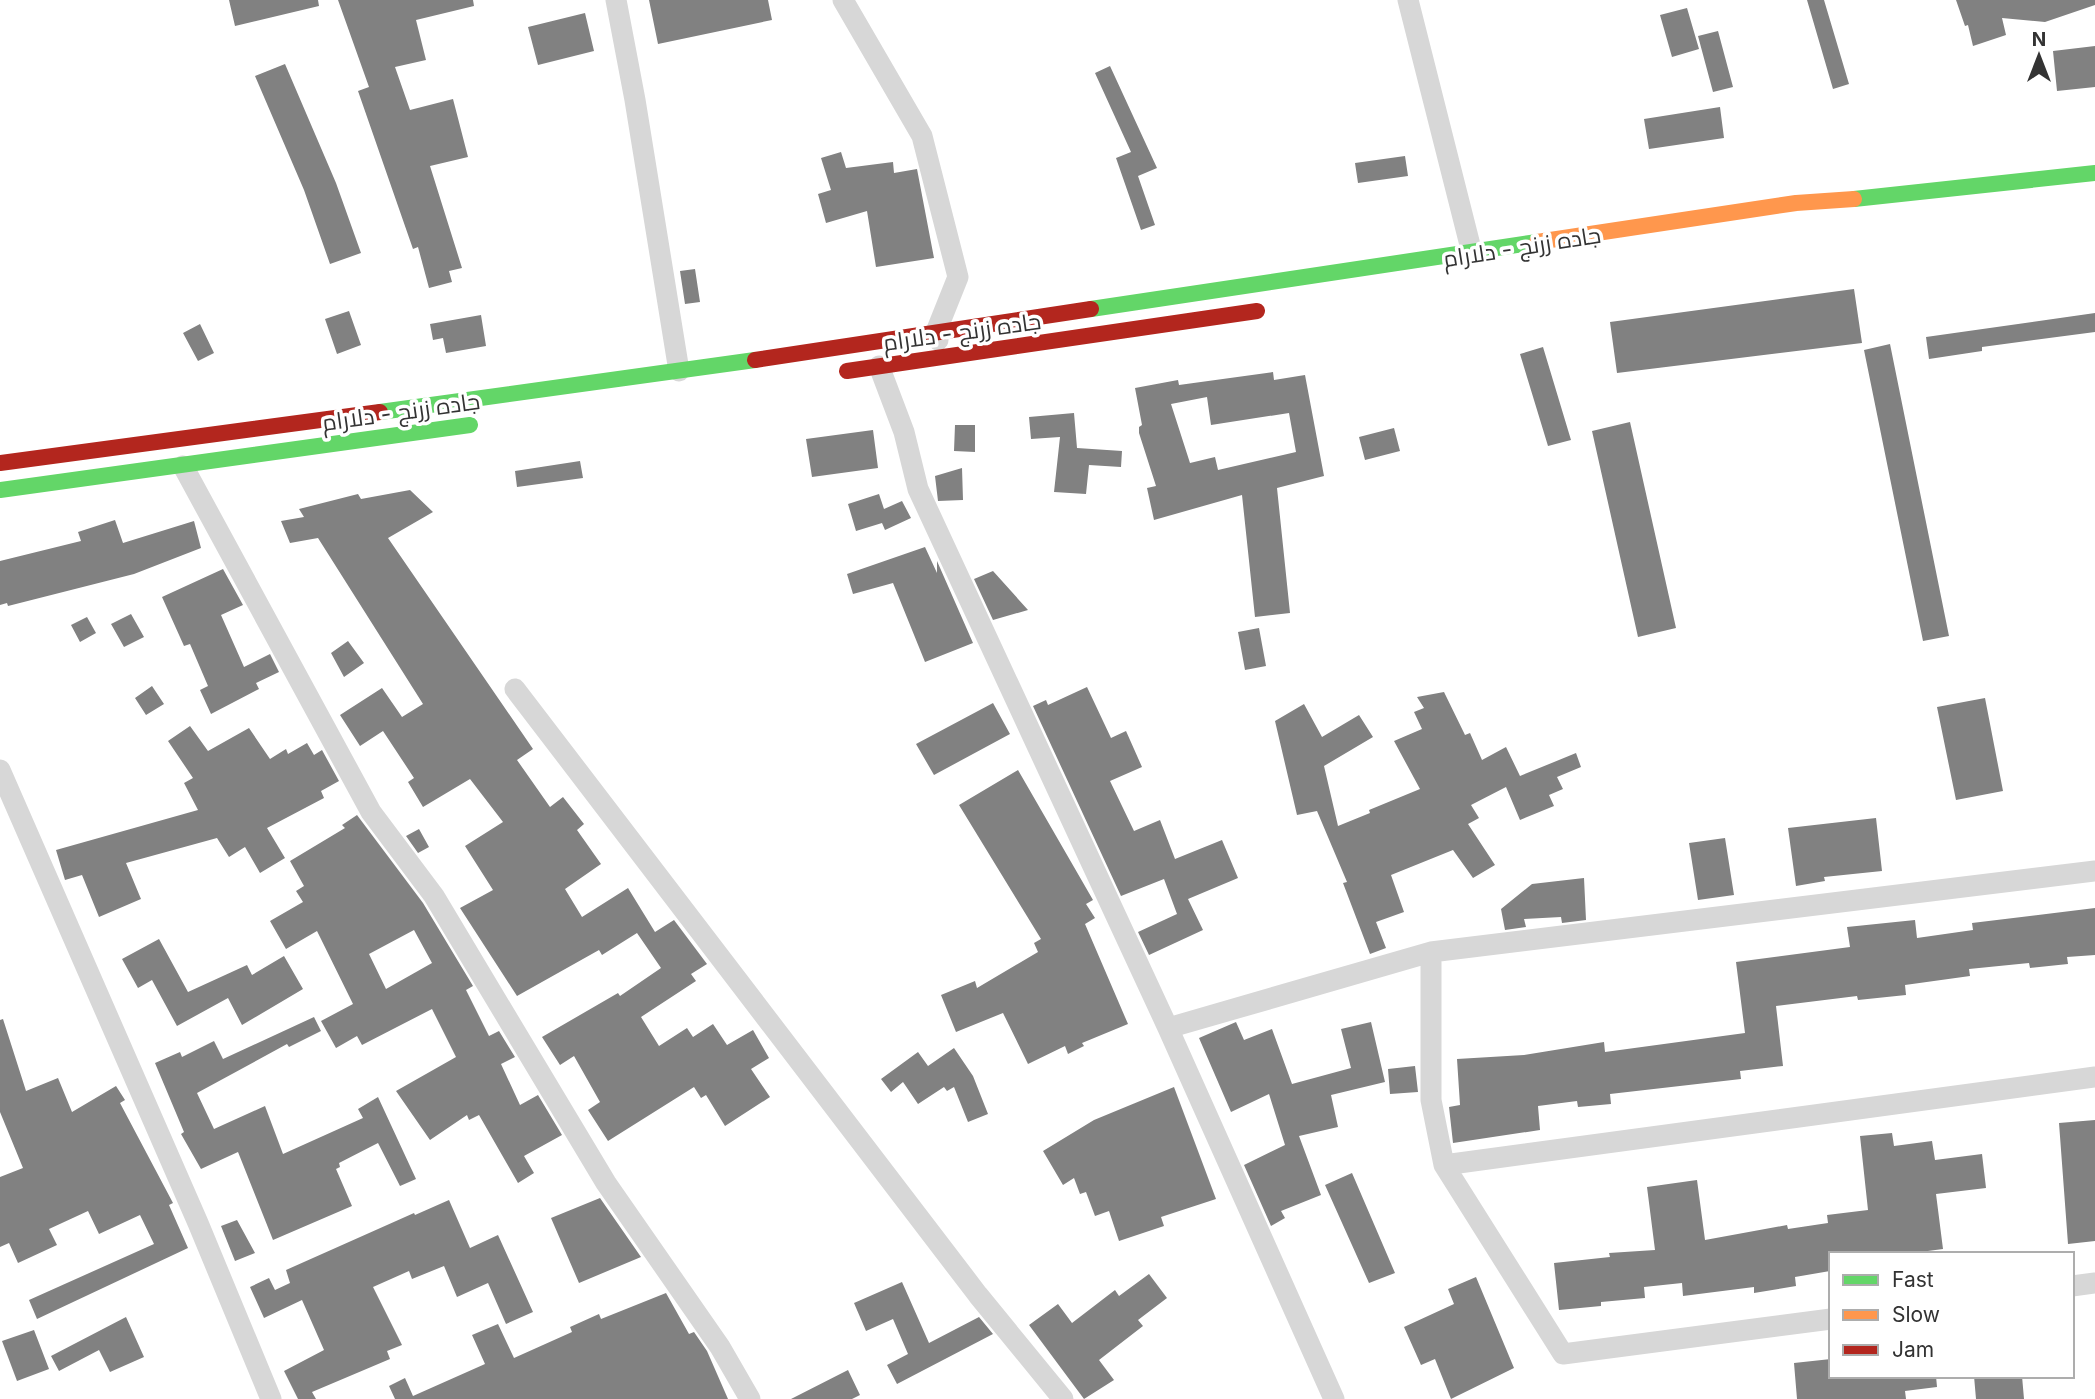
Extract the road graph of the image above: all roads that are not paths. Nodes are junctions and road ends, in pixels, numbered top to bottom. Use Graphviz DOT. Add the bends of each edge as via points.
graph roads {
  1 [pos="616,0"];
  2 [pos="843,0"];
  3 [pos="1408,0"];
  4 [pos="2095,173"];
  5 [pos="1926,193"];
  6 [pos="1845,216"];
  7 [pos="1472,253"];
  8 [pos="1271,309"];
  9 [pos="936,332"];
  10 [pos="943,359"];
  11 [pos="879,366"];
  12 [pos="679,370"];
  13 [pos="825,374"];
  14 [pos="483,423"];
  15 [pos="0,463"];
  16 [pos="183,466"];
  17 [pos="0,490"];
  18 [pos="514,689"];
  19 [pos="0,770"];
  20 [pos="2095,871"];
  21 [pos="1431,952"];
  22 [pos="1168,1028"];
  23 [pos="2095,1077"];
  24 [pos="1444,1165"];
  25 [pos="2095,1283"];
  26 [pos="2074,1286"];
  27 [pos="1829,1318"];
  28 [pos="271,1399"];
  29 [pos="750,1399"];
  30 [pos="1063,1399"];
  31 [pos="1334,1399"];
  1 -- 12 [label="street"];
  2 -- 9 [label="street" via="922,136 958,277"];
  3 -- 7 [label="street"];
  4 -- 5 [label="highway, جاده زرنج - دلارام"];
  5 -- 6 [label="highway, جاده زرنج - دلارام"];
  5 -- 7 [label="highway, جاده زرنج - دلارام" via="1796,203"];
  7 -- 9 [label="highway, جاده زرنج - دلارام"];
  8 -- 10 [label="highway, جاده زرنج - دلارام"];
  9 -- 10 [label="street"];
  9 -- 12 [label="highway, جاده زرنج - دلارام"];
  10 -- 11 [label="highway, جاده زرنج - دلارام"];
  11 -- 13 [label="highway, جاده زرنج - دلارام"];
  11 -- 22 [label="street" via="904,432 918,489"];
  12 -- 15 [label="highway, جاده زرنج - دلارام"];
  14 -- 16 [label="highway, جاده زرنج - دلارام"];
  16 -- 17 [label="highway, جاده زرنج - دلارام"];
  16 -- 29 [label="street" via="371,811 434,896 606,1183 720,1347"];
  18 -- 30 [label="street"];
  19 -- 28 [label="street"];
  20 -- 21 [label="street"];
  21 -- 22 [label="street"];
  21 -- 24 [label="street" via="1431,1100"];
  22 -- 31 [label="street"];
  23 -- 24 [label="street"];
  24 -- 27 [label="street" via="1563,1354"];
  25 -- 26 [label="street"];
}
